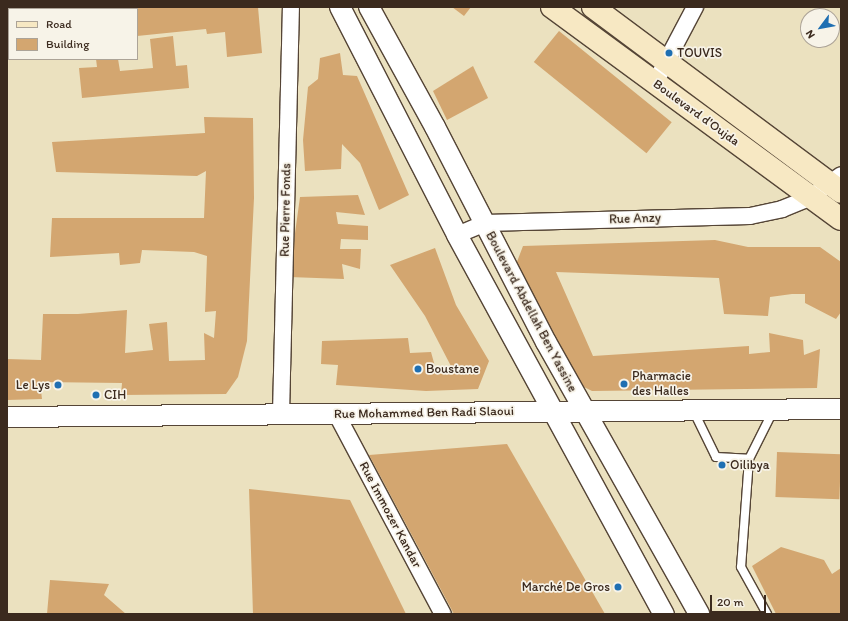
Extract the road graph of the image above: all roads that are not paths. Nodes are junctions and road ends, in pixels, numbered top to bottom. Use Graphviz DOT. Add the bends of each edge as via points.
graph roads {
  1 [pos="291,7"];
  2 [pos="340,7"];
  3 [pos="369,7"];
  4 [pos="552,7"];
  5 [pos="593,7"];
  6 [pos="695,7"];
  7 [pos="668,62"];
  8 [pos="655,83"];
  9 [pos="435,127"];
  10 [pos="406,137"];
  11 [pos="837,184"];
  12 [pos="811,197"];
  13 [pos="841,219"];
  14 [pos="485,224"];
  15 [pos="457,235"];
  16 [pos="692,409"];
  17 [pos="775,409"];
  18 [pos="841,409"];
  19 [pos="551,410"];
  20 [pos="584,410"];
  21 [pos="281,414"];
  22 [pos="337,415"];
  23 [pos="7,417"];
  24 [pos="749,459"];
  25 [pos="626,485"];
  26 [pos="600,499"];
  27 [pos="443,614"];
  28 [pos="664,614"];
  29 [pos="699,614"];
  30 [pos="767,614"];
  1 -- 21 [label="street, Rue Pierre Fonds"];
  2 -- 10 [label="street"];
  3 -- 9 [label="street, Boulevard Abdellah Ben Yassine"];
  4 -- 8 [label="main road, Boulevard d'Oujda"];
  5 -- 7 [label="main road, Boulevard d'Oujda"];
  6 -- 7 [label="street"];
  7 -- 8 [label="street"];
  7 -- 11 [label="main road, Boulevard d'Oujda"];
  8 -- 12 [label="main road, Boulevard d'Oujda"];
  9 -- 10 [label="street"];
  9 -- 14 [label="street, Boulevard Abdellah Ben Yassine"];
  10 -- 15 [label="street"];
  11 -- 12 [label="street, Rue Anzy"];
  12 -- 13 [label="main road, Boulevard d'Oujda"];
  12 -- 14 [label="street, Rue Anzy" via="782,209 750,216"];
  14 -- 15 [label="street, Rue Anzy"];
  14 -- 20 [label="street, Boulevard Abdellah Ben Yassine"];
  15 -- 19 [label="street"];
  16 -- 17 [label="street, Rue Mohammed Ben Radi Slaoui"];
  16 -- 20 [label="street, Rue Mohammed Ben Radi Slaoui"];
  16 -- 24 [label="lane" via="716,457"];
  17 -- 18 [label="street, Rue Mohammed Ben Radi Slaoui"];
  17 -- 24 [label="lane"];
  19 -- 20 [label="street, Rue Mohammed Ben Radi Slaoui"];
  19 -- 22 [label="street, Rue Mohammed Ben Radi Slaoui"];
  19 -- 26 [label="street"];
  20 -- 25 [label="street, Boulevard Abdellah Ben Yassine"];
  21 -- 22 [label="street, Rue Mohammed Ben Radi Slaoui"];
  21 -- 23 [label="street, Rue Mohammed Ben Radi Slaoui"];
  22 -- 27 [label="street, Rue Immozer Kandar"];
  24 -- 30 [label="lane" via="741,567"];
  25 -- 26 [label="street"];
  25 -- 29 [label="street, Boulevard Abdellah Ben Yassine"];
  26 -- 28 [label="street"];
}
